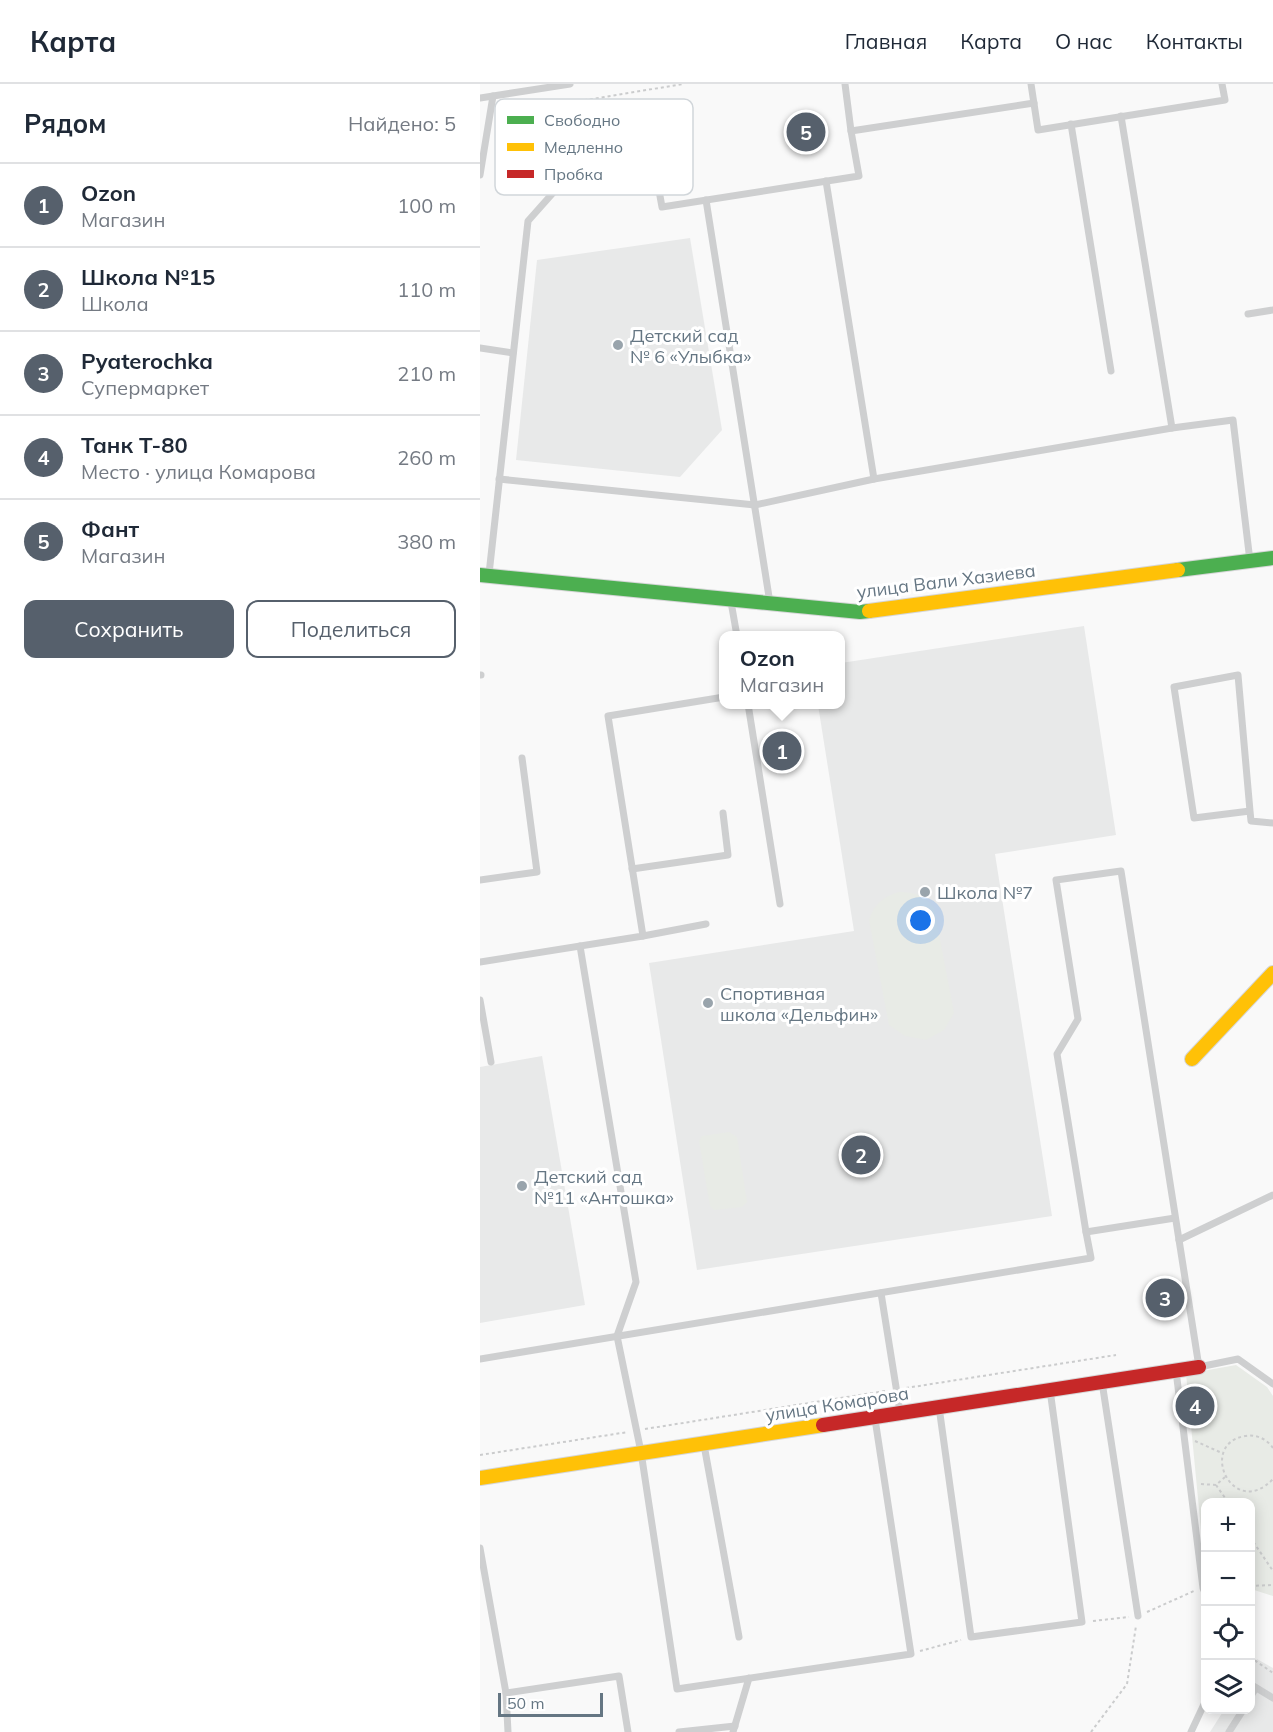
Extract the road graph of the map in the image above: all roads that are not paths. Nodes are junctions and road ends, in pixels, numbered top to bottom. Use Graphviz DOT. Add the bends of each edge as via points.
graph roads {
  1 [pos="570,84"];
  2 [pos="845,84"];
  3 [pos="1031,84"];
  4 [pos="1222,84"];
  5 [pos="493,96"];
  6 [pos="480,98"];
  7 [pos="1034,102"];
  8 [pos="1120,116"];
  9 [pos="1071,124"];
  10 [pos="851,131"];
  11 [pos="480,175"];
  12 [pos="826,181"];
  13 [pos="551,195"];
  14 [pos="660,195"];
  15 [pos="706,200"];
  16 [pos="1273,310"];
  17 [pos="1248,314"];
  18 [pos="480,348"];
  19 [pos="513,353"];
  20 [pos="1111,370"];
  21 [pos="1172,428"];
  22 [pos="499,479"];
  23 [pos="874,479"];
  24 [pos="755,505"];
  25 [pos="1273,558"];
  26 [pos="1250,561"];
  27 [pos="484,576"];
  28 [pos="731,599"];
  29 [pos="771,603"];
  30 [pos="735,631"];
  31 [pos="719,698"];
  32 [pos="749,709"];
  33 [pos="522,758"];
  34 [pos="1250,811"];
  35 [pos="723,813"];
  36 [pos="1273,823"];
  37 [pos="632,869"];
  38 [pos="480,880"];
  39 [pos="780,904"];
  40 [pos="706,924"];
  41 [pos="643,936"];
  42 [pos="580,946"];
  43 [pos="480,962"];
  44 [pos="1273,972"];
  45 [pos="480,1000"];
  46 [pos="1192,1059"];
  47 [pos="491,1062"];
  48 [pos="1273,1195"];
  49 [pos="1175,1218"];
  50 [pos="1086,1232"];
  51 [pos="1179,1240"];
  52 [pos="880,1293"];
  53 [pos="617,1336"];
  54 [pos="480,1359"];
  55 [pos="1199,1367"];
  56 [pos="1176,1371"];
  57 [pos="1102,1382"];
  58 [pos="1272,1382"];
  59 [pos="1050,1390"];
  60 [pos="939,1407"];
  61 [pos="901,1413"];
  62 [pos="875,1417"];
  63 [pos="704,1443"];
  64 [pos="640,1452"];
  65 [pos="480,1478"];
  66 [pos="480,1548"];
  67 [pos="1201,1568"];
  68 [pos="1138,1616"];
  69 [pos="739,1637"];
  70 [pos="749,1678"];
  71 [pos="1255,1687"];
  72 [pos="506,1693"];
  73 [pos="1273,1698"];
  74 [pos="1201,1711"];
  75 [pos="1240,1714"];
  76 [pos="734,1729"];
  77 [pos="508,1732"];
  78 [pos="628,1732"];
  79 [pos="679,1732"];
  80 [pos="1191,1732"];
  81 [pos="1229,1732"];
  1 -- 5 [label="lane"];
  2 -- 10 [label="lane"];
  3 -- 7 [label="lane"];
  4 -- 8 [label="lane" via="1225,100"];
  5 -- 6 [label="lane"];
  5 -- 11 [label="lane"];
  7 -- 9 [label="lane" via="1038,130"];
  7 -- 10 [label="lane"];
  8 -- 9 [label="lane"];
  8 -- 21 [label="lane"];
  9 -- 20 [label="lane"];
  10 -- 12 [label="lane" via="859,176"];
  12 -- 15 [label="lane"];
  12 -- 23 [label="lane"];
  13 -- 19 [label="lane" via="528,221"];
  14 -- 15 [label="lane" via="662,207"];
  15 -- 24 [label="lane"];
  16 -- 17 [label="lane"];
  18 -- 19 [label="lane"];
  19 -- 22 [label="lane"];
  21 -- 23 [label="lane"];
  21 -- 26 [label="lane" via="1233,420"];
  22 -- 24 [label="lane"];
  22 -- 27 [label="lane"];
  23 -- 24 [label="lane"];
  24 -- 29 [label="lane"];
  25 -- 26 [label="street, улица Вали Хазиева"];
  26 -- 29 [label="street, улица Вали Хазиева" via="860,612"];
  27 -- 28 [label="street, улица Вали Хазиева"];
  28 -- 29 [label="street, улица Вали Хазиева"];
  28 -- 30 [label="lane"];
  31 -- 37 [label="lane" via="608,716"];
  32 -- 39 [label="lane"];
  33 -- 38 [label="lane" via="537,872"];
  34 -- 34 [label="lane" via="1238,675 1174,687 1194,818"];
  34 -- 36 [label="lane" via="1251,821"];
  35 -- 37 [label="lane" via="728,855"];
  37 -- 41 [label="lane"];
  40 -- 41 [label="lane"];
  41 -- 42 [label="lane"];
  42 -- 43 [label="lane"];
  42 -- 53 [label="lane" via="636,1282"];
  44 -- 46 [label="street"];
  45 -- 47 [label="lane"];
  48 -- 51 [label="lane"];
  49 -- 50 [label="lane"];
  49 -- 50 [label="lane" via="1121,871 1056,880 1078,1019 1057,1054"];
  49 -- 51 [label="lane"];
  50 -- 52 [label="lane" via="1091,1258"];
  51 -- 55 [label="lane"];
  52 -- 53 [label="lane"];
  52 -- 61 [label="lane"];
  53 -- 54 [label="lane"];
  53 -- 64 [label="lane"];
  55 -- 56 [label="street, улица Комарова"];
  55 -- 58 [label="lane" via="1238,1359"];
  56 -- 57 [label="street, улица Комарова"];
  56 -- 67 [label="lane"];
  57 -- 59 [label="street, улица Комарова"];
  57 -- 68 [label="lane"];
  59 -- 60 [label="street, улица Комарова"];
  59 -- 60 [label="lane" via="1082,1622 970,1637"];
  60 -- 61 [label="street, улица Комарова"];
  61 -- 62 [label="street, улица Комарова"];
  62 -- 63 [label="street, улица Комарова"];
  62 -- 70 [label="lane" via="911,1654"];
  63 -- 64 [label="street, улица Комарова"];
  63 -- 69 [label="lane"];
  64 -- 65 [label="street, улица Комарова"];
  64 -- 70 [label="lane" via="677,1689"];
  66 -- 72 [label="lane"];
  70 -- 76 [label="lane"];
  71 -- 73 [label="lane"];
  72 -- 77 [label="lane"];
  72 -- 78 [label="lane" via="620,1676"];
  74 -- 80 [label="lane"];
  75 -- 81 [label="lane"];
  76 -- 79 [label="lane"];
}
